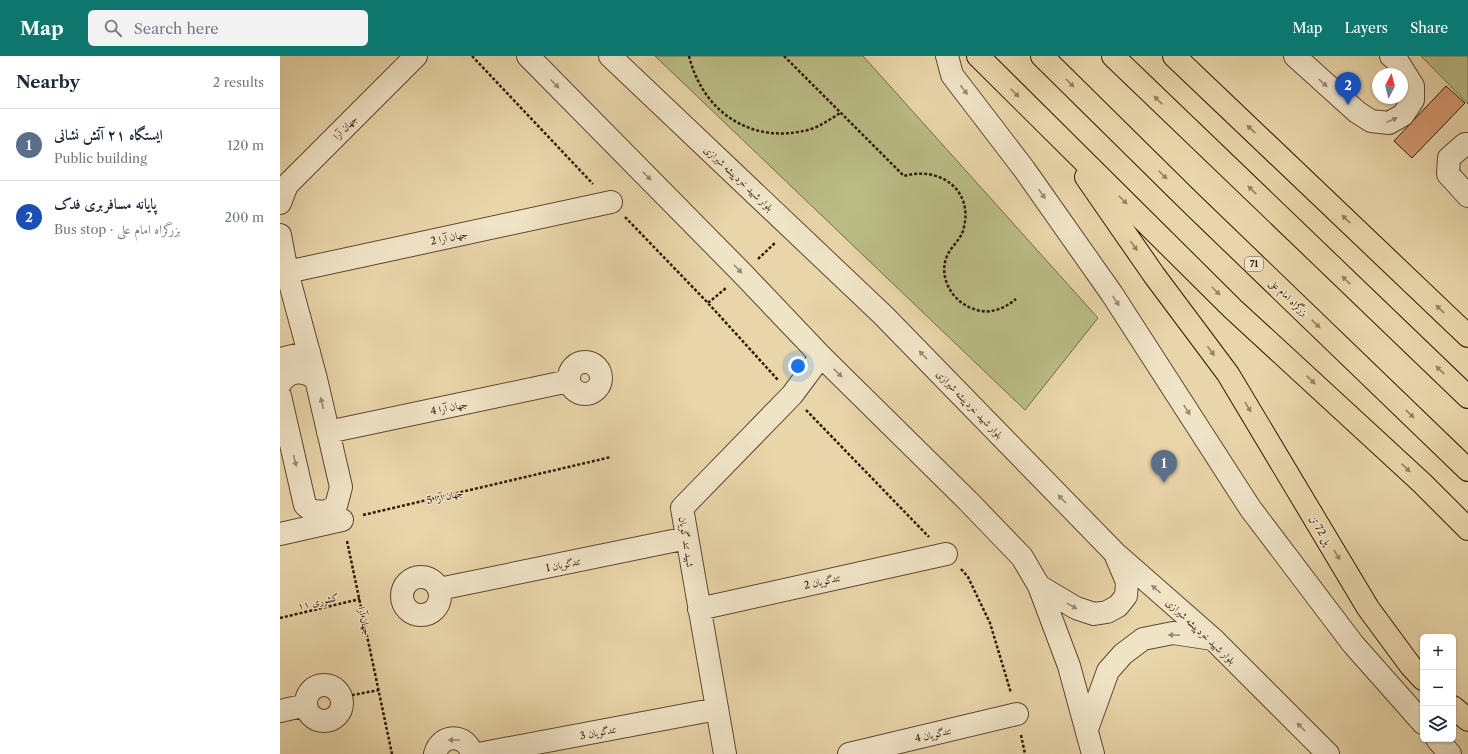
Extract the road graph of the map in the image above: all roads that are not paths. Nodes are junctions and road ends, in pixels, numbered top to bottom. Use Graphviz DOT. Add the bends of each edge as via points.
graph roads {
  1 [pos="416,56"];
  2 [pos="528,56"];
  3 [pos="610,56"];
  4 [pos="947,56"];
  5 [pos="978,56"];
  6 [pos="1042,56"];
  7 [pos="1113,56"];
  8 [pos="1174,56"];
  9 [pos="1295,56"];
  10 [pos="1391,56"];
  11 [pos="1056,133"];
  12 [pos="1468,144"];
  13 [pos="1468,196"];
  14 [pos="611,202"];
  15 [pos="280,203"];
  16 [pos="280,235"];
  17 [pos="287,272"];
  18 [pos="1468,336"];
  19 [pos="309,352"];
  20 [pos="821,356"];
  21 [pos="280,359"];
  22 [pos="316,379"];
  23 [pos="569,381"];
  24 [pos="280,384"];
  25 [pos="280,396"];
  26 [pos="1468,397"];
  27 [pos="328,432"];
  28 [pos="1468,470"];
  29 [pos="305,505"];
  30 [pos="343,520"];
  31 [pos="310,527"];
  32 [pos="1468,529"];
  33 [pos="280,534"];
  34 [pos="686,538"];
  35 [pos="946,554"];
  36 [pos="1115,554"];
  37 [pos="1039,586"];
  38 [pos="439,589"];
  39 [pos="699,609"];
  40 [pos="1213,640"];
  41 [pos="1420,676"];
  42 [pos="342,697"];
  43 [pos="717,709"];
  44 [pos="280,710"];
  45 [pos="1456,710"];
  46 [pos="1017,714"];
  47 [pos="1420,720"];
  48 [pos="1468,720"];
  49 [pos="1086,729"];
  50 [pos="1440,742"];
  51 [pos="435,754"];
  52 [pos="472,754"];
  53 [pos="478,754"];
  54 [pos="725,754"];
  55 [pos="849,754"];
  56 [pos="1093,754"];
  57 [pos="1328,754"];
  58 [pos="1450,754"];
  1 -- 15 [label="street, جهان آرا" via="287,185"];
  2 -- 20 [label="street, one-way"];
  36 -- 3 [label="street, بلوار شهید خردپیشه شیرازی, one-way" via="883,315"];
  4 -- 47 [label="street, one-way" via="952,75 1024,169 1112,294 1250,508 1353,644"];
  5 -- 11 [label="highway, one-way"];
  6 -- 28 [label="highway, بزرگراه امام علی / 71, one-way"];
  26 -- 7 [label="highway, one-way"];
  18 -- 8 [label="highway, one-way"];
  9 -- 10 [label="street, one-way" via="1356,112 1371,121 1389,123 1403,115 1413,100 1413,86 1398,62"];
  11 -- 32 [label="highway, one-way" via="1233,309 1422,482"];
  11 -- 41 [label="highway, پل 72 تن, one-way" via="1154,275 1228,374 1368,608"];
  12 -- 13 [label="street" via="1449,158 1448,174"];
  14 -- 17 [label="street, جهان آرا 2"];
  16 -- 17 [label="street"];
  17 -- 19 [label="street"];
  19 -- 21 [label="street"];
  19 -- 22 [label="street"];
  20 -- 34 [label="street, شهید تند گویان" via="792,395 682,508"];
  20 -- 37 [label="street, one-way" via="1022,557"];
  22 -- 24 [label="street" via="307,373 294,373 283,379"];
  27 -- 22 [label="street, one-way"];
  23 -- 27 [label="street, جهان آرا 4"];
  25 -- 29 [label="street, one-way"];
  27 -- 29 [label="street" via="341,487 336,506 326,512 312,511"];
  29 -- 31 [label="street"];
  30 -- 31 [label="street"];
  31 -- 33 [label="street"];
  34 -- 38 [label="street, تندگویان 1"];
  34 -- 39 [label="street, شهید تند گویان"];
  35 -- 39 [label="street, تندگویان 2"];
  37 -- 36 [label="street, one-way" via="1076,608 1094,614 1108,612 1118,606 1126,596 1127,582"];
  40 -- 36 [label="street, بلوار شهید خردپیشه شیرازی, one-way"];
  37 -- 49 [label="street" via="1069,666"];
  39 -- 43 [label="street, شهید تند گویان"];
  40 -- 49 [label="street, one-way" via="1172,634 1143,640 1123,654 1108,670"];
  57 -- 40 [label="street, بلوار شهید خردپیشه شیرازی, one-way"];
  42 -- 44 [label="street" via="334,688 323,684 308,694 306,705"];
  43 -- 53 [label="street, تندگویان 3"];
  43 -- 54 [label="street, شهید تند گویان"];
  45 -- 48 [label="highway"];
  46 -- 55 [label="street, تندگویان 4"];
  49 -- 56 [label="street"];
  50 -- 58 [label="street"];
  52 -- 51 [label="street, one-way" via="468,744 457,738 445,740"];
}
